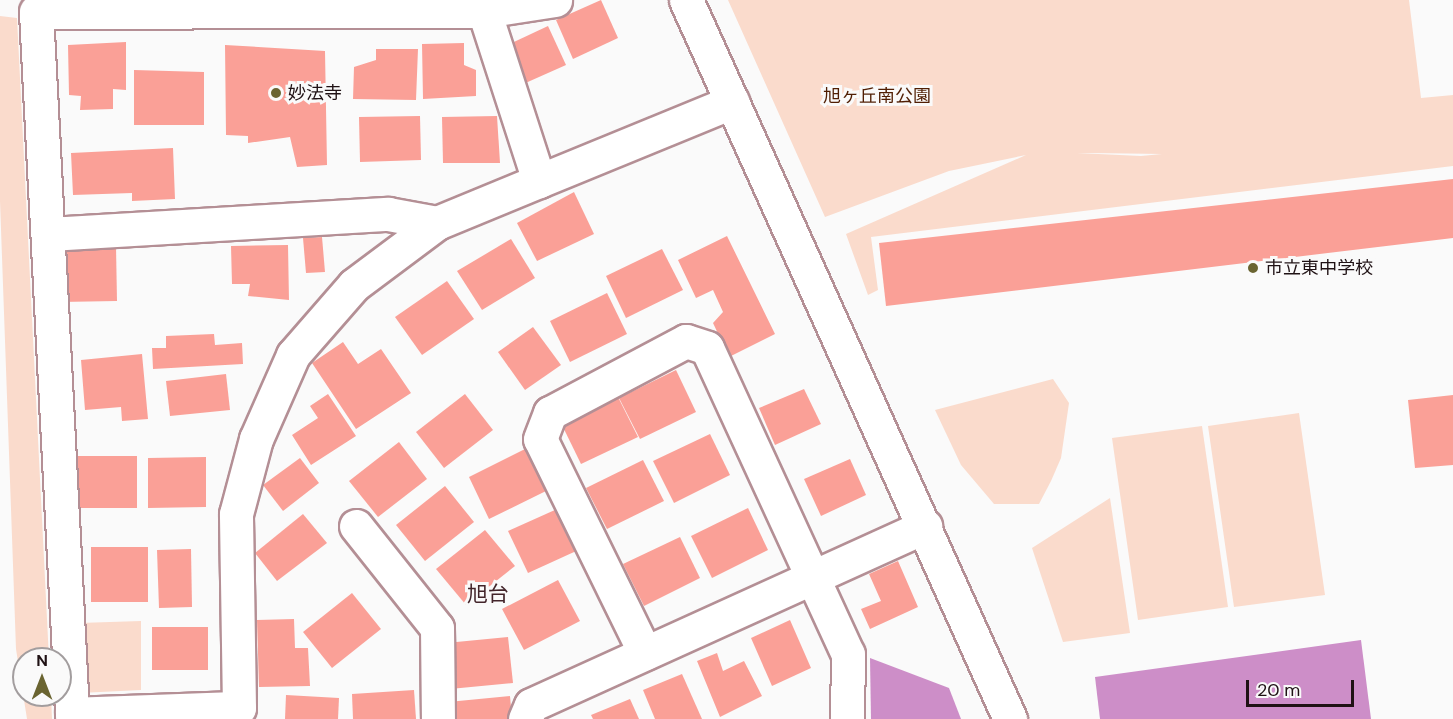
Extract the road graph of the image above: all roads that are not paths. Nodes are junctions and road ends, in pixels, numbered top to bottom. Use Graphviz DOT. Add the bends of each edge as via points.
graph roads {
  1 [pos="555,0"];
  2 [pos="686,0"];
  3 [pos="484,11"];
  4 [pos="732,102"];
  5 [pos="539,181"];
  6 [pos="437,223"];
  7 [pos="49,234"];
  8 [pos="356,526"];
  9 [pos="925,526"];
  10 [pos="812,578"];
  11 [pos="645,653"];
  12 [pos="438,719"];
  13 [pos="525,719"];
  14 [pos="847,719"];
  15 [pos="1010,719"];
  1 -- 3 [label="street"];
  2 -- 4 [label="street"];
  3 -- 5 [label="street"];
  3 -- 7 [label="street" via="36,12"];
  4 -- 5 [label="street"];
  4 -- 9 [label="street"];
  5 -- 6 [label="street"];
  6 -- 7 [label="street" via="388,214"];
  6 -- 7 [label="street" via="354,285 293,355 256,439 236,514 239,708 72,714"];
  8 -- 12 [label="street" via="437,628"];
  9 -- 10 [label="street"];
  9 -- 15 [label="street"];
  10 -- 11 [label="street"];
  10 -- 11 [label="street" via="707,348 687,341 550,413 540,439"];
  10 -- 14 [label="street" via="848,654"];
  11 -- 13 [label="street" via="531,705"];
}
